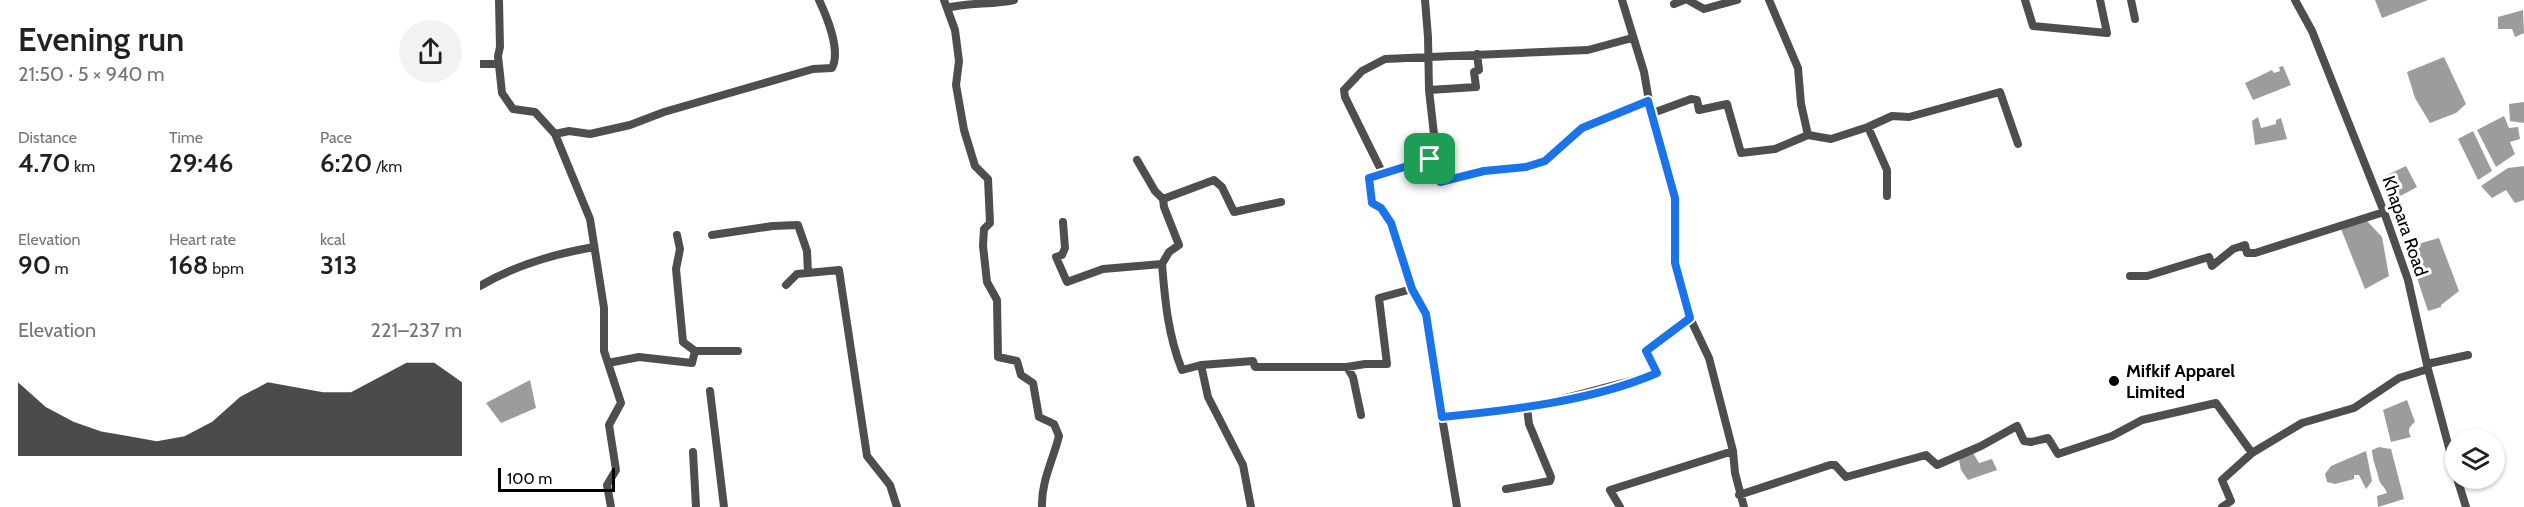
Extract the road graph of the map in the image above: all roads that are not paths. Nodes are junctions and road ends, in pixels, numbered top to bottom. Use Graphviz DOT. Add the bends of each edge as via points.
graph roads {
  1 [pos="499,0"];
  2 [pos="819,0"];
  3 [pos="1014,0"];
  4 [pos="1425,0"];
  5 [pos="1622,0"];
  6 [pos="1686,0"];
  7 [pos="1737,0"];
  8 [pos="1769,0"];
  9 [pos="2025,0"];
  10 [pos="2100,0"];
  11 [pos="2131,0"];
  12 [pos="2295,0"];
  13 [pos="946,4"];
  14 [pos="1674,4"];
  15 [pos="2136,19"];
  16 [pos="1632,38"];
  17 [pos="1477,54"];
  18 [pos="1428,56"];
  19 [pos="480,64"];
  20 [pos="498,64"];
  21 [pos="1429,90"];
  22 [pos="1648,101"];
  23 [pos="1653,113"];
  24 [pos="1868,127"];
  25 [pos="555,134"];
  26 [pos="1808,135"];
  27 [pos="2018,144"];
  28 [pos="1430,159"];
  29 [pos="1137,160"];
  30 [pos="1383,174"];
  31 [pos="1887,196"];
  32 [pos="1163,199"];
  33 [pos="1281,202"];
  34 [pos="2384,212"];
  35 [pos="1063,222"];
  36 [pos="677,235"];
  37 [pos="712,235"];
  38 [pos="594,247"];
  39 [pos="1162,264"];
  40 [pos="808,273"];
  41 [pos="2130,276"];
  42 [pos="786,285"];
  43 [pos="480,286"];
  44 [pos="1412,289"];
  45 [pos="1690,318"];
  46 [pos="695,351"];
  47 [pos="738,351"];
  48 [pos="2468,355"];
  49 [pos="608,363"];
  50 [pos="1201,365"];
  51 [pos="1347,367"];
  52 [pos="2427,367"];
  53 [pos="710,391"];
  54 [pos="1527,408"];
  55 [pos="1361,415"];
  56 [pos="1442,417"];
  57 [pos="2445,433"];
  58 [pos="1733,451"];
  59 [pos="693,452"];
  60 [pos="2252,453"];
  61 [pos="1506,489"];
  62 [pos="2460,489"];
  63 [pos="1739,495"];
  64 [pos="611,507"];
  65 [pos="696,507"];
  66 [pos="724,507"];
  67 [pos="897,507"];
  68 [pos="1042,507"];
  69 [pos="1251,507"];
  70 [pos="1457,507"];
  71 [pos="1620,507"];
  72 [pos="1744,507"];
  73 [pos="2222,507"];
  74 [pos="2466,507"];
  1 -- 20 [label="street"];
  2 -- 25 [label="street" via="829,23 836,61 832,68 813,69 630,125 590,134"];
  3 -- 13 [label="street"];
  4 -- 18 [label="street"];
  5 -- 16 [label="street"];
  6 -- 7 [label="street" via="1704,9"];
  6 -- 14 [label="street"];
  8 -- 26 [label="street" via="1798,68"];
  9 -- 10 [label="street" via="2033,26 2107,33"];
  11 -- 15 [label="street"];
  12 -- 34 [label="street, Khapara Road" via="2312,32"];
  13 -- 68 [label="street" via="955,30 959,61 956,85 964,130 975,165 988,179 990,223 984,230 983,246 987,282 996,300 998,357 1017,361 1021,375 1033,383 1039,417 1054,424 1059,436 1044,480"];
  16 -- 17 [label="street" via="1588,50"];
  16 -- 22 [label="street" via="1644,72"];
  17 -- 18 [label="street"];
  17 -- 21 [label="street" via="1476,87"];
  18 -- 21 [label="street"];
  18 -- 30 [label="street" via="1385,59 1362,71 1344,90"];
  19 -- 20 [label="street"];
  20 -- 25 [label="street" via="502,93 513,109 535,112"];
  21 -- 28 [label="street" via="1436,152"];
  22 -- 23 [label="street"];
  22 -- 28 [label="street" via="1582,128 1545,161 1526,167 1484,171 1440,182"];
  23 -- 26 [label="street" via="1691,99 1697,100 1699,110 1728,104 1741,153 1775,149"];
  23 -- 45 [label="street" via="1675,198 1675,263"];
  24 -- 26 [label="street" via="1831,139"];
  24 -- 27 [label="street" via="1892,116 1909,117 2000,92"];
  24 -- 31 [label="street" via="1887,170"];
  25 -- 38 [label="street" via="590,219"];
  28 -- 30 [label="street"];
  29 -- 32 [label="street"];
  30 -- 44 [label="street" via="1369,178 1372,203 1381,208 1391,223"];
  32 -- 33 [label="street" via="1214,180 1222,187 1234,212"];
  32 -- 39 [label="street" via="1179,245"];
  34 -- 41 [label="street" via="2255,253 2247,253 2245,245 2233,249 2212,266 2209,257 2147,276"];
  34 -- 52 [label="street, Khapara Road" via="2408,280"];
  35 -- 39 [label="street" via="1065,248 1056,257 1067,282 1095,270"];
  36 -- 46 [label="street" via="683,342"];
  37 -- 40 [label="street" via="798,225 807,251"];
  38 -- 43 [label="street" via="516,268"];
  38 -- 49 [label="street"];
  39 -- 50 [label="street" via="1166,313 1182,370"];
  40 -- 42 [label="street" via="797,274"];
  40 -- 67 [label="street" via="839,270 867,456 890,485"];
  44 -- 51 [label="street" via="1379,298 1387,364"];
  44 -- 56 [label="street" via="1426,314"];
  45 -- 54 [label="street" via="1646,351 1657,373"];
  45 -- 58 [label="street" via="1709,358"];
  46 -- 47 [label="street"];
  46 -- 49 [label="street" via="692,363 639,357"];
  48 -- 52 [label="street"];
  49 -- 64 [label="street" via="621,403 609,425 616,470 606,485"];
  50 -- 51 [label="street" via="1253,361 1255,367"];
  50 -- 69 [label="street" via="1208,397 1243,465"];
  51 -- 55 [label="street"];
  52 -- 57 [label="street, Khapara Road"];
  52 -- 60 [label="street" via="2399,378 2354,408 2302,423"];
  53 -- 66 [label="street"];
  54 -- 56 [label="street"];
  54 -- 61 [label="street" via="1550,481"];
  56 -- 70 [label="street"];
  58 -- 63 [label="street"];
  58 -- 71 [label="street" via="1610,490"];
  59 -- 65 [label="street"];
  60 -- 63 [label="street" via="2216,403 2142,420 2112,436 2058,454 2048,438 2025,441 2018,426 1937,465 1926,455 1846,477 1830,465"];
  60 -- 73 [label="street" via="2222,480 2231,501"];
  62 -- 74 [label="street"];
  63 -- 72 [label="street"];
}
